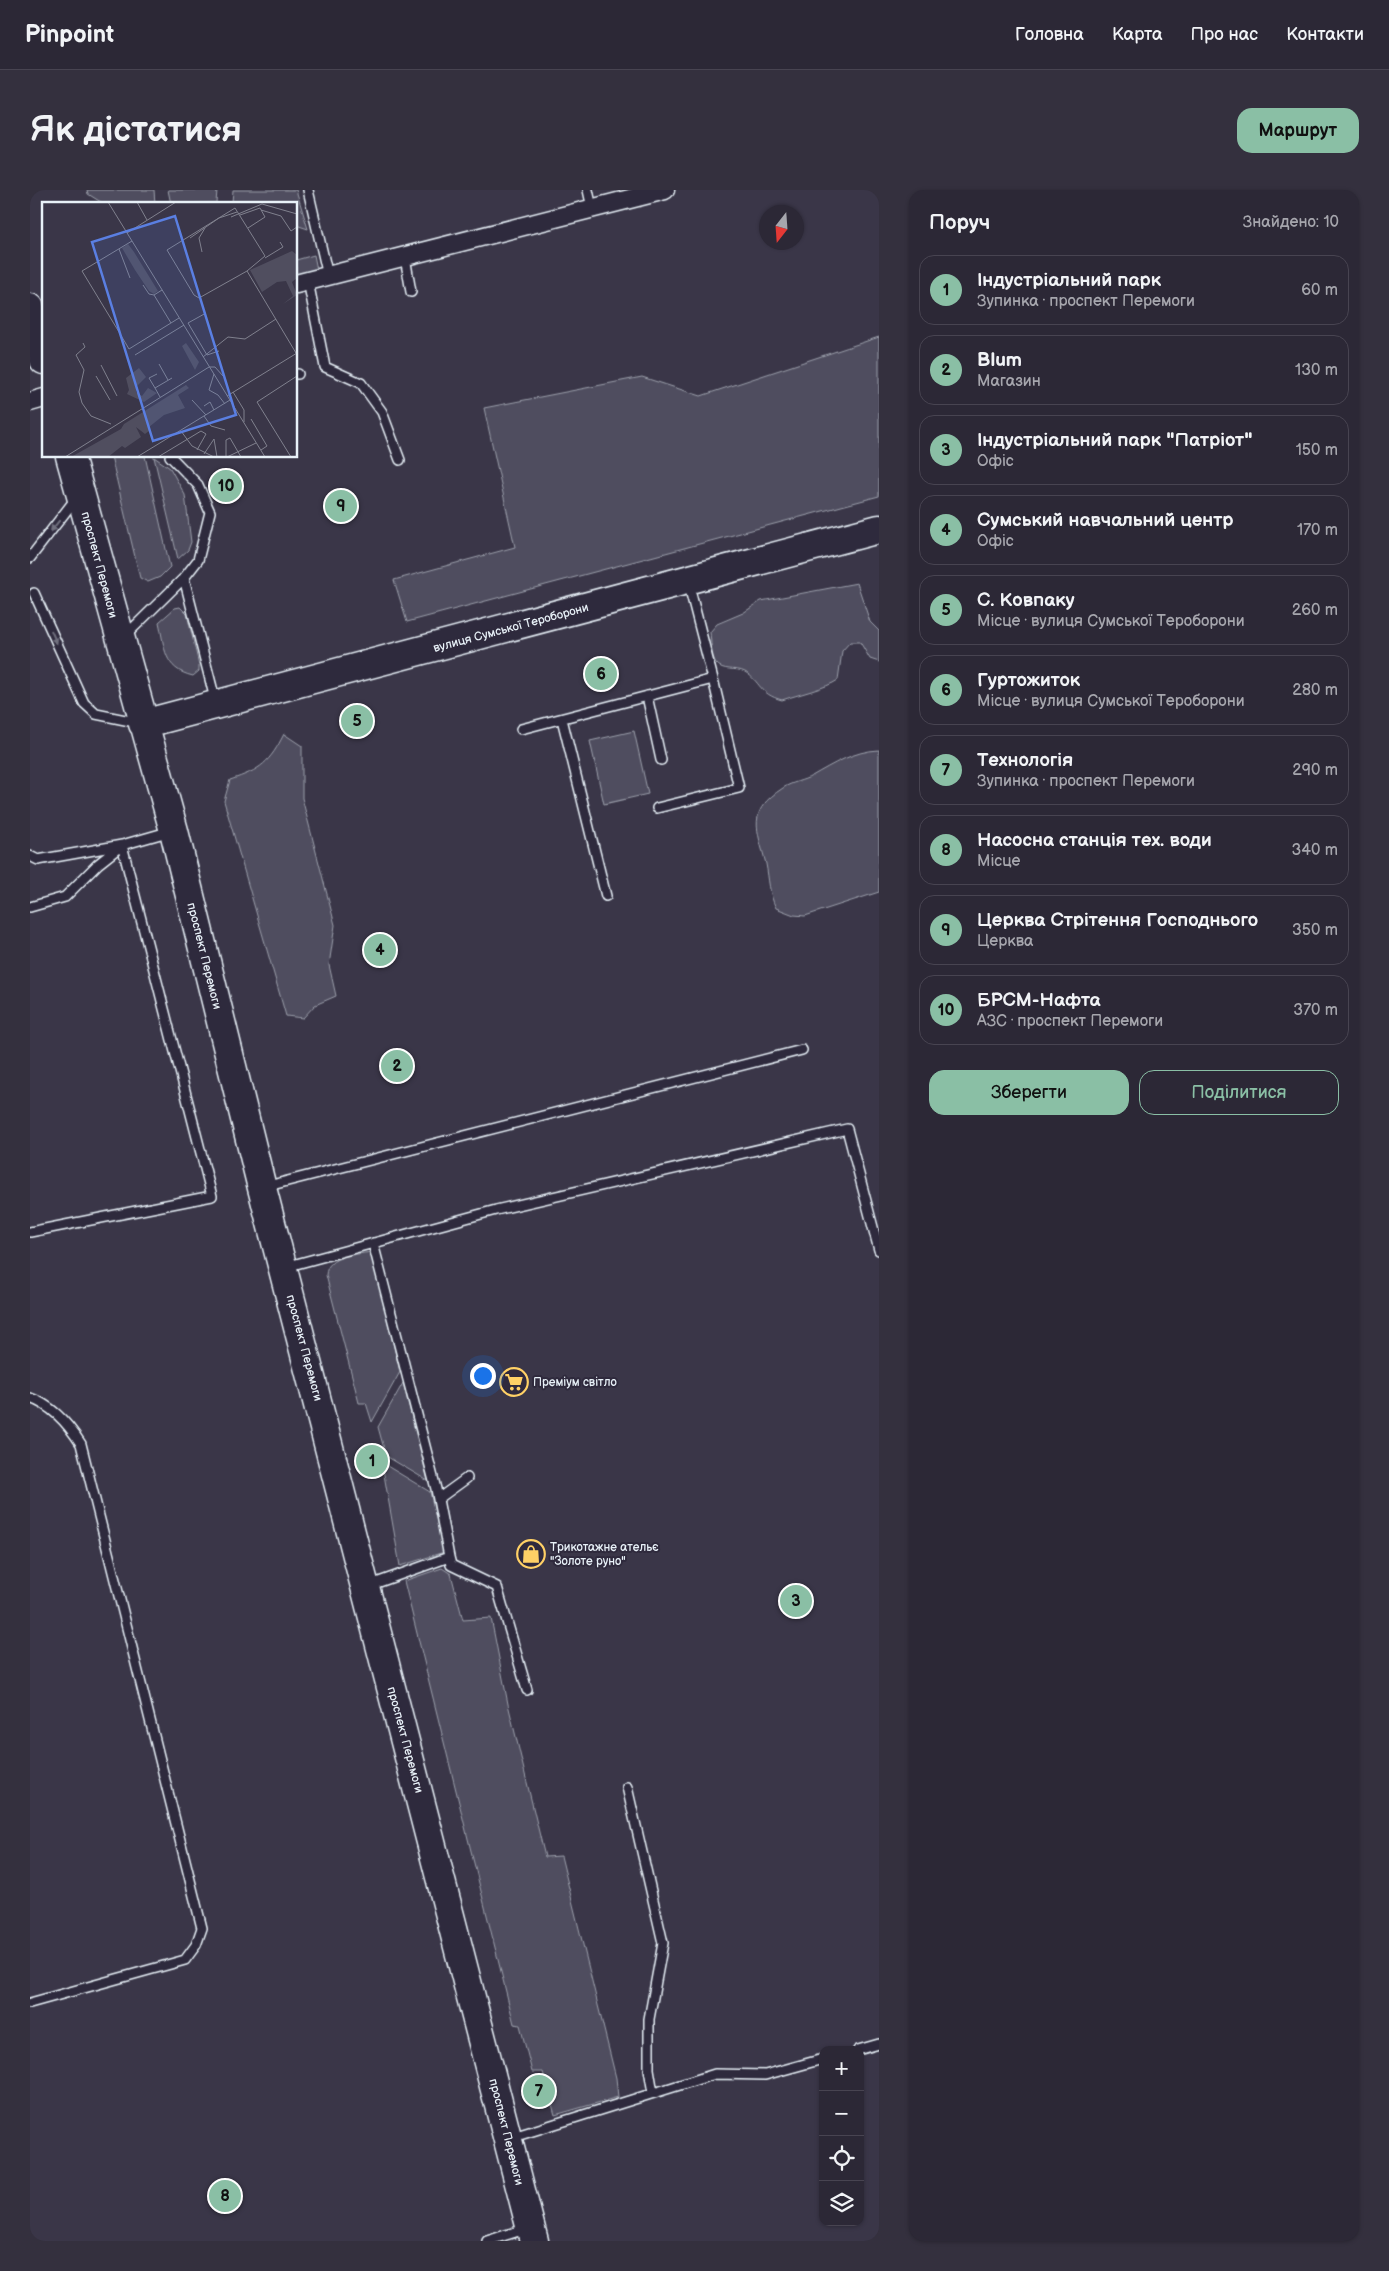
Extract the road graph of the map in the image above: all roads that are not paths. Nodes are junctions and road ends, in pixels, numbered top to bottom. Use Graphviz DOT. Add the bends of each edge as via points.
graph roads {
  1 [pos="308,190"];
  2 [pos="588,190"];
  3 [pos="665,190"];
  4 [pos="592,208"];
  5 [pos="405,257"];
  6 [pos="328,276"];
  7 [pos="302,282"];
  8 [pos="411,292"];
  9 [pos="30,308"];
  10 [pos="42,350"];
  11 [pos="71,458"];
  12 [pos="172,458"];
  13 [pos="400,460"];
  14 [pos="80,493"];
  15 [pos="879,529"];
  16 [pos="30,558"];
  17 [pos="184,578"];
  18 [pos="688,581"];
  19 [pos="34,593"];
  20 [pos="119,641"];
  21 [pos="713,680"];
  22 [pos="647,696"];
  23 [pos="217,706"];
  24 [pos="562,719"];
  25 [pos="143,724"];
  26 [pos="521,729"];
  27 [pos="661,760"];
  28 [pos="657,808"];
  29 [pos="174,831"];
  30 [pos="122,845"];
  31 [pos="30,856"];
  32 [pos="606,896"];
  33 [pos="30,907"];
  34 [pos="802,1050"];
  35 [pos="262,1188"];
  36 [pos="30,1232"];
  37 [pos="372,1243"];
  38 [pos="879,1250"];
  39 [pos="282,1268"];
  40 [pos="30,1398"];
  41 [pos="467,1478"];
  42 [pos="438,1499"];
  43 [pos="449,1557"];
  44 [pos="365,1586"];
  45 [pos="527,1690"];
  46 [pos="626,1787"];
  47 [pos="30,2002"];
  48 [pos="879,2044"];
  49 [pos="864,2048"];
  50 [pos="819,2060"];
  51 [pos="653,2093"];
  52 [pos="508,2138"];
  53 [pos="532,2234"];
  54 [pos="488,2241"];
  1 -- 6 [label="lane"];
  2 -- 4 [label="lane"];
  3 -- 4 [label="street"];
  4 -- 5 [label="street"];
  5 -- 6 [label="street"];
  5 -- 8 [label="lane"];
  6 -- 7 [label="street"];
  7 -- 13 [label="lane" via="326,367 361,383 382,412"];
  9 -- 10 [label="main road"];
  11 -- 14 [label="main road, проспект Перемоги"];
  12 -- 17 [label="lane" via="198,485 210,512 198,560"];
  14 -- 16 [label="lane, one-way"];
  14 -- 20 [label="main road, проспект Перемоги"];
  15 -- 18 [label="main road, вулиця Сумської Тероборони"];
  17 -- 20 [label="lane"];
  17 -- 23 [label="lane"];
  18 -- 21 [label="lane"];
  18 -- 23 [label="main road, вулиця Сумської Тероборони"];
  19 -- 25 [label="lane, one-way" via="84,703 96,714"];
  20 -- 25 [label="main road, проспект Перемоги"];
  21 -- 22 [label="lane"];
  21 -- 28 [label="lane" via="739,788"];
  22 -- 24 [label="lane"];
  22 -- 27 [label="lane"];
  23 -- 25 [label="main road, вулиця Сумської Тероборони"];
  24 -- 26 [label="lane"];
  24 -- 32 [label="lane"];
  25 -- 29 [label="main road, проспект Перемоги"];
  29 -- 30 [label="lane"];
  29 -- 35 [label="main road, проспект Перемоги"];
  30 -- 31 [label="lane" via="38,860"];
  30 -- 33 [label="lane" via="65,897"];
  30 -- 36 [label="lane" via="212,1196"];
  34 -- 35 [label="lane"];
  35 -- 39 [label="main road, проспект Перемоги"];
  37 -- 38 [label="lane" via="496,1210 847,1129"];
  37 -- 39 [label="lane"];
  37 -- 42 [label="lane"];
  39 -- 44 [label="main road, проспект Перемоги"];
  40 -- 47 [label="lane" via="41,1402 71,1428 81,1444 202,1928 186,1960"];
  41 -- 42 [label="lane"];
  42 -- 43 [label="lane"];
  43 -- 44 [label="lane"];
  43 -- 45 [label="lane" via="450,1565 497,1587"];
  44 -- 52 [label="main road, проспект Перемоги"];
  46 -- 51 [label="lane" via="663,1943 650,2019 649,2069"];
  48 -- 49 [label="lane"];
  50 -- 51 [label="lane" via="765,2075 715,2074"];
  51 -- 52 [label="lane"];
  52 -- 53 [label="main road, проспект Перемоги"];
  53 -- 54 [label="lane"];
}
